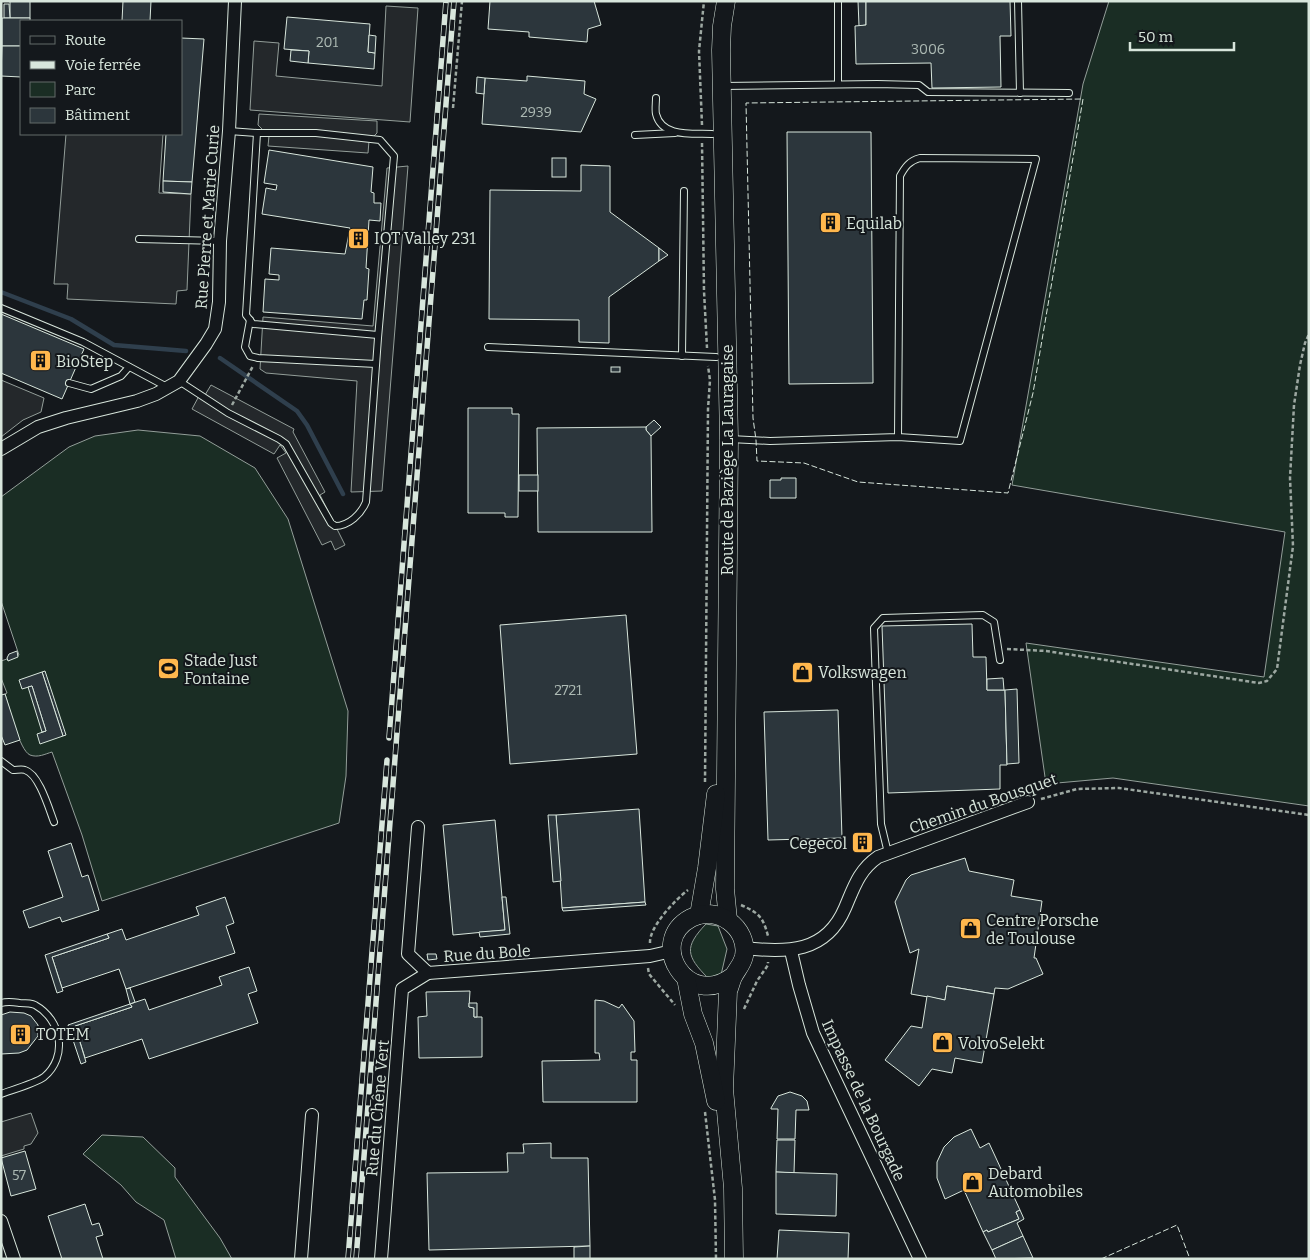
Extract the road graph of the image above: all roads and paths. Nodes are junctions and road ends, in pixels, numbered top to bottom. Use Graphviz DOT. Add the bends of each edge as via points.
graph roads {
  1 [pos="235,1"];
  2 [pos="462,1"];
  3 [pos="704,1"];
  4 [pos="714,1"];
  5 [pos="726,1"];
  6 [pos="838,1"];
  7 [pos="1018,1"];
  8 [pos="838,84"];
  9 [pos="722,86"];
  10 [pos="1020,93"];
  11 [pos="1069,93"];
  12 [pos="656,98"];
  13 [pos="453,108"];
  14 [pos="229,130"];
  15 [pos="257,133"];
  16 [pos="675,133"];
  17 [pos="707,134"];
  18 [pos="635,135"];
  19 [pos="684,191"];
  20 [pos="139,239"];
  21 [pos="220,241"];
  22 [pos="704,291"];
  23 [pos="711,292"];
  24 [pos="1,308"];
  25 [pos="250,320"];
  26 [pos="1309,334"];
  27 [pos="378,335"];
  28 [pos="488,347"];
  29 [pos="682,356"];
  30 [pos="712,357"];
  31 [pos="376,364"];
  32 [pos="253,366"];
  33 [pos="129,367"];
  34 [pos="69,383"];
  35 [pos="174,384"];
  36 [pos="228,413"];
  37 [pos="898,437"];
  38 [pos="729,439"];
  39 [pos="1,449"];
  40 [pos="998,649"];
  41 [pos="1000,660"];
  42 [pos="1,761"];
  43 [pos="705,787"];
  44 [pos="1028,802"];
  45 [pos="1309,814"];
  46 [pos="54,822"];
  47 [pos="418,827"];
  48 [pos="888,853"];
  49 [pos="690,889"];
  50 [pos="736,902"];
  51 [pos="699,915"];
  52 [pos="728,920"];
  53 [pos="768,940"];
  54 [pos="650,944"];
  55 [pos="744,948"];
  56 [pos="791,950"];
  57 [pos="672,951"];
  58 [pos="649,962"];
  59 [pos="768,962"];
  60 [pos="428,973"];
  61 [pos="733,976"];
  62 [pos="686,978"];
  63 [pos="1,1003"];
  64 [pos="744,1010"];
  65 [pos="678,1012"];
  66 [pos="1,1094"];
  67 [pos="704,1104"];
  68 [pos="312,1115"];
  69 [pos="1,1221"];
  70 [pos="14,1259"];
  71 [pos="301,1259"];
  72 [pos="381,1259"];
  73 [pos="716,1259"];
  74 [pos="724,1259"];
  75 [pos="734,1259"];
  76 [pos="920,1259"];
  1 -- 14 [label="street, Rue Pierre et Marie Curie"];
  2 -- 13 [label="path"];
  3 -- 17 [label="path" via="699,50"];
  4 -- 17 [label="main road, Route de Baziège La Lauragaise" via="710,29"];
  5 -- 9 [label="main road, Route de Baziège La Lauragaise" via="722,26"];
  6 -- 8 [label="lane"];
  7 -- 10 [label="lane"];
  8 -- 9 [label="lane"];
  8 -- 10 [label="lane" via="919,85 928,92"];
  9 -- 38 [label="main road, Route de Baziège La Lauragaise"];
  10 -- 11 [label="lane"];
  12 -- 16 [label="lane" via="656,114 661,124"];
  14 -- 15 [label="lane"];
  14 -- 21 [label="street, Rue Pierre et Marie Curie"];
  15 -- 25 [label="lane" via="246,315"];
  15 -- 27 [label="lane" via="316,133 380,140 394,156"];
  16 -- 17 [label="lane"];
  16 -- 18 [label="lane"];
  17 -- 22 [label="path"];
  17 -- 30 [label="main road, Route de Baziège La Lauragaise"];
  19 -- 29 [label="lane"];
  20 -- 21 [label="lane"];
  21 -- 35 [label="street, Rue Pierre et Marie Curie" via="219,302 214,328 190,367"];
  22 -- 23 [label="path"];
  22 -- 30 [label="path"];
  24 -- 33 [label="lane" via="83,342"];
  25 -- 27 [label="lane" via="253,324"];
  25 -- 31 [label="lane" via="245,347 250,356"];
  26 -- 40 [label="path" via="1294,405 1290,478 1293,546 1276,669 1268,681 1259,683 1046,651"];
  27 -- 31 [label="lane"];
  28 -- 29 [label="lane"];
  29 -- 30 [label="lane"];
  30 -- 43 [label="path" via="708,409"];
  30 -- 51 [label="main road, Route de Baziège La Lauragaise" via="716,797"];
  31 -- 36 [label="lane" via="366,502 359,514 340,526 327,519 286,444"];
  32 -- 36 [label="path"];
  33 -- 34 [label="lane" via="122,376 91,389"];
  33 -- 35 [label="lane"];
  35 -- 36 [label="lane"];
  35 -- 39 [label="street, Rue Pierre et Marie Curie" via="137,401 38,427"];
  37 -- 37 [label="lane" via="900,176 906,165 920,158 1036,159 960,441"];
  37 -- 38 [label="lane"];
  38 -- 52 [label="main road, Route de Baziège La Lauragaise" via="725,889"];
  40 -- 41 [label="lane"];
  40 -- 48 [label="lane" via="994,622 983,615 883,618 874,628 881,824"];
  42 -- 46 [label="lane" via="13,770 31,773"];
  44 -- 45 [label="path, Chemin du Bousquet" via="1077,789 1119,788"];
  44 -- 48 [label="street, Chemin du Bousquet"];
  47 -- 60 [label="street, Rue du Bole" via="408,954"];
  48 -- 56 [label="street, Chemin du Bousquet" via="868,864 860,874 835,925 805,948"];
  49 -- 54 [label="path" via="655,925"];
  50 -- 53 [label="path" via="758,913"];
  51 -- 52 [label="main road" via="711,914"];
  51 -- 57 [label="main road" via="679,928"];
  52 -- 55 [label="main road" via="741,934"];
  55 -- 56 [label="street, Chemin du Bousquet"];
  55 -- 61 [label="main road" via="742,963"];
  56 -- 76 [label="street, Impasse de la Bourgade" via="813,1033"];
  57 -- 60 [label="street, Rue du Bole" via="650,956"];
  57 -- 62 [label="main road" via="676,966"];
  58 -- 65 [label="path" via="650,974"];
  59 -- 64 [label="path"];
  60 -- 72 [label="street, Rue du Chêne Vert" via="402,989"];
  61 -- 62 [label="main road" via="710,986 701,986"];
  61 -- 75 [label="main road" via="728,991 724,1088 733,1188"];
  62 -- 74 [label="main road" via="715,1091 721,1154"];
  63 -- 66 [label="lane" via="34,1005 49,1018 58,1033 60,1049 53,1066 43,1078"];
  67 -- 73 [label="path" via="715,1200"];
  68 -- 71 [label="street"];
  69 -- 70 [label="street"];
}
